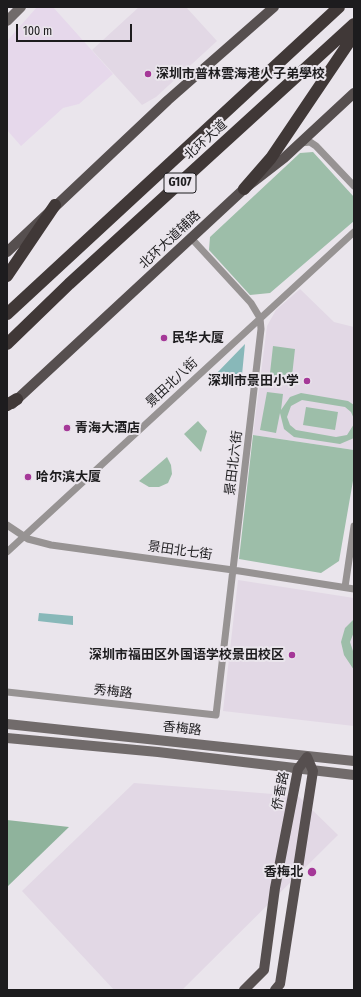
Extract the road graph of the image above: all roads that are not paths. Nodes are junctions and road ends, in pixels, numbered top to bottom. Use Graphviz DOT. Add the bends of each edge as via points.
graph roads {
  1 [pos="14,7"];
  2 [pos="21,7"];
  3 [pos="274,7"];
  4 [pos="339,7"];
  5 [pos="7,14"];
  6 [pos="7,21"];
  7 [pos="354,24"];
  8 [pos="354,35"];
  9 [pos="354,93"];
  10 [pos="298,144"];
  11 [pos="354,186"];
  12 [pos="244,189"];
  13 [pos="55,205"];
  14 [pos="354,232"];
  15 [pos="192,238"];
  16 [pos="7,252"];
  17 [pos="7,276"];
  18 [pos="7,314"];
  19 [pos="260,318"];
  20 [pos="7,344"];
  21 [pos="12,402"];
  22 [pos="7,409"];
  23 [pos="7,525"];
  24 [pos="354,526"];
  25 [pos="23,537"];
  26 [pos="7,552"];
  27 [pos="233,570"];
  28 [pos="345,587"];
  29 [pos="354,589"];
  30 [pos="7,692"];
  31 [pos="216,715"];
  32 [pos="7,724"];
  33 [pos="7,738"];
  34 [pos="307,757"];
  35 [pos="354,761"];
  36 [pos="298,769"];
  37 [pos="312,771"];
  38 [pos="354,774"];
  39 [pos="244,990"];
  40 [pos="275,990"];
  1 -- 5 [label="main road"];
  2 -- 6 [label="main road"];
  3 -- 13 [label="main road" via="168,100"];
  4 -- 18 [label="highway, 北环大道 / G107"];
  7 -- 20 [label="highway, 北环大道 / G107" via="69,284"];
  8 -- 12 [label="highway" via="271,158"];
  9 -- 10 [label="main road, 北环大道辅路"];
  10 -- 11 [label="street" via="307,142 316,146"];
  10 -- 12 [label="main road, 北环大道辅路"];
  12 -- 15 [label="main road, 北环大道辅路"];
  13 -- 16 [label="main road"];
  13 -- 17 [label="highway"];
  14 -- 19 [label="street, 景田北八街"];
  15 -- 19 [label="street" via="248,300"];
  15 -- 21 [label="main road, 北环大道辅路"];
  19 -- 25 [label="street, 景田北八街"];
  19 -- 27 [label="street, 景田北六街" via="261,339"];
  21 -- 22 [label="main road, 北环大道辅路"];
  23 -- 25 [label="street, 景田北七街"];
  24 -- 28 [label="street"];
  25 -- 26 [label="street, 景田北八街"];
  25 -- 27 [label="street, 景田北七街" via="51,545"];
  27 -- 28 [label="street, 景田北七街"];
  27 -- 31 [label="street, 景田北六街"];
  28 -- 29 [label="street, 景田北七街"];
  30 -- 31 [label="street, 秀梅路"];
  32 -- 34 [label="main road, 香梅路"];
  33 -- 36 [label="main road, 香梅路" via="158,752"];
  34 -- 35 [label="main road, 香梅路"];
  34 -- 36 [label="main road, 侨香路"];
  34 -- 37 [label="main road, 侨香路"];
  36 -- 37 [label="main road, 香梅路"];
  36 -- 39 [label="main road, 侨香路" via="275,888 264,970"];
  37 -- 38 [label="main road, 香梅路"];
  37 -- 40 [label="main road, 侨香路" via="280,984"];
}
